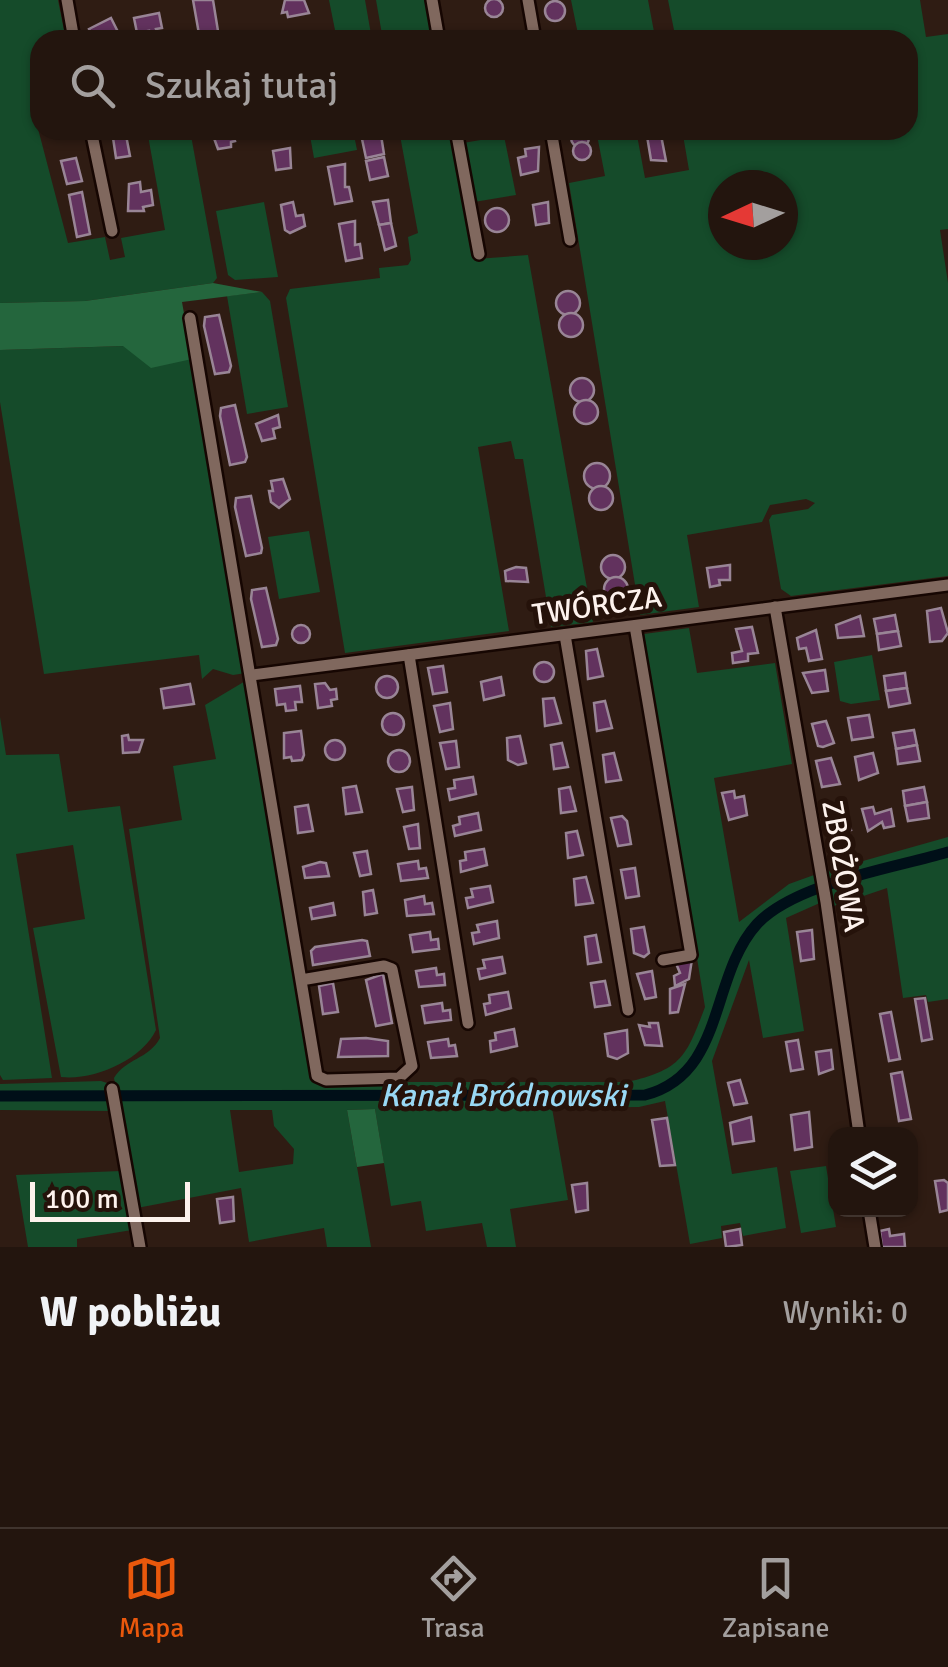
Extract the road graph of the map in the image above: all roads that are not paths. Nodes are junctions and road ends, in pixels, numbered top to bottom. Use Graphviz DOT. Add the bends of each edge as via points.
graph roads {
  1 [pos="67,0"];
  2 [pos="432,0"];
  3 [pos="528,0"];
  4 [pos="72,30"];
  5 [pos="437,30"];
  6 [pos="534,30"];
  7 [pos="93,140"];
  8 [pos="458,140"];
  9 [pos="553,140"];
  10 [pos="112,231"];
  11 [pos="570,240"];
  12 [pos="479,254"];
  13 [pos="190,318"];
  14 [pos="948,585"];
  15 [pos="775,607"];
  16 [pos="635,626"];
  17 [pos="565,635"];
  18 [pos="409,655"];
  19 [pos="252,675"];
  20 [pos="663,960"];
  21 [pos="301,980"];
  22 [pos="628,1010"];
  23 [pos="468,1023"];
  24 [pos="112,1089"];
  25 [pos="858,1127"];
  26 [pos="870,1217"];
  27 [pos="140,1247"];
  28 [pos="876,1247"];
  1 -- 4 [label="street"];
  2 -- 5 [label="street"];
  3 -- 6 [label="street"];
  7 -- 10 [label="street"];
  8 -- 12 [label="street"];
  9 -- 11 [label="street"];
  13 -- 19 [label="street"];
  14 -- 15 [label="street, TWÓRCZA"];
  15 -- 16 [label="street, TWÓRCZA"];
  15 -- 25 [label="street, ZBOŻOWA"];
  16 -- 17 [label="street, TWÓRCZA"];
  16 -- 20 [label="street" via="691,955"];
  17 -- 18 [label="street, TWÓRCZA"];
  17 -- 22 [label="street"];
  18 -- 19 [label="street, TWÓRCZA"];
  18 -- 23 [label="street"];
  19 -- 21 [label="street"];
  21 -- 21 [label="street" via="320,1079 400,1078 409,1072 392,969"];
  24 -- 27 [label="street"];
  26 -- 28 [label="street"];
}
